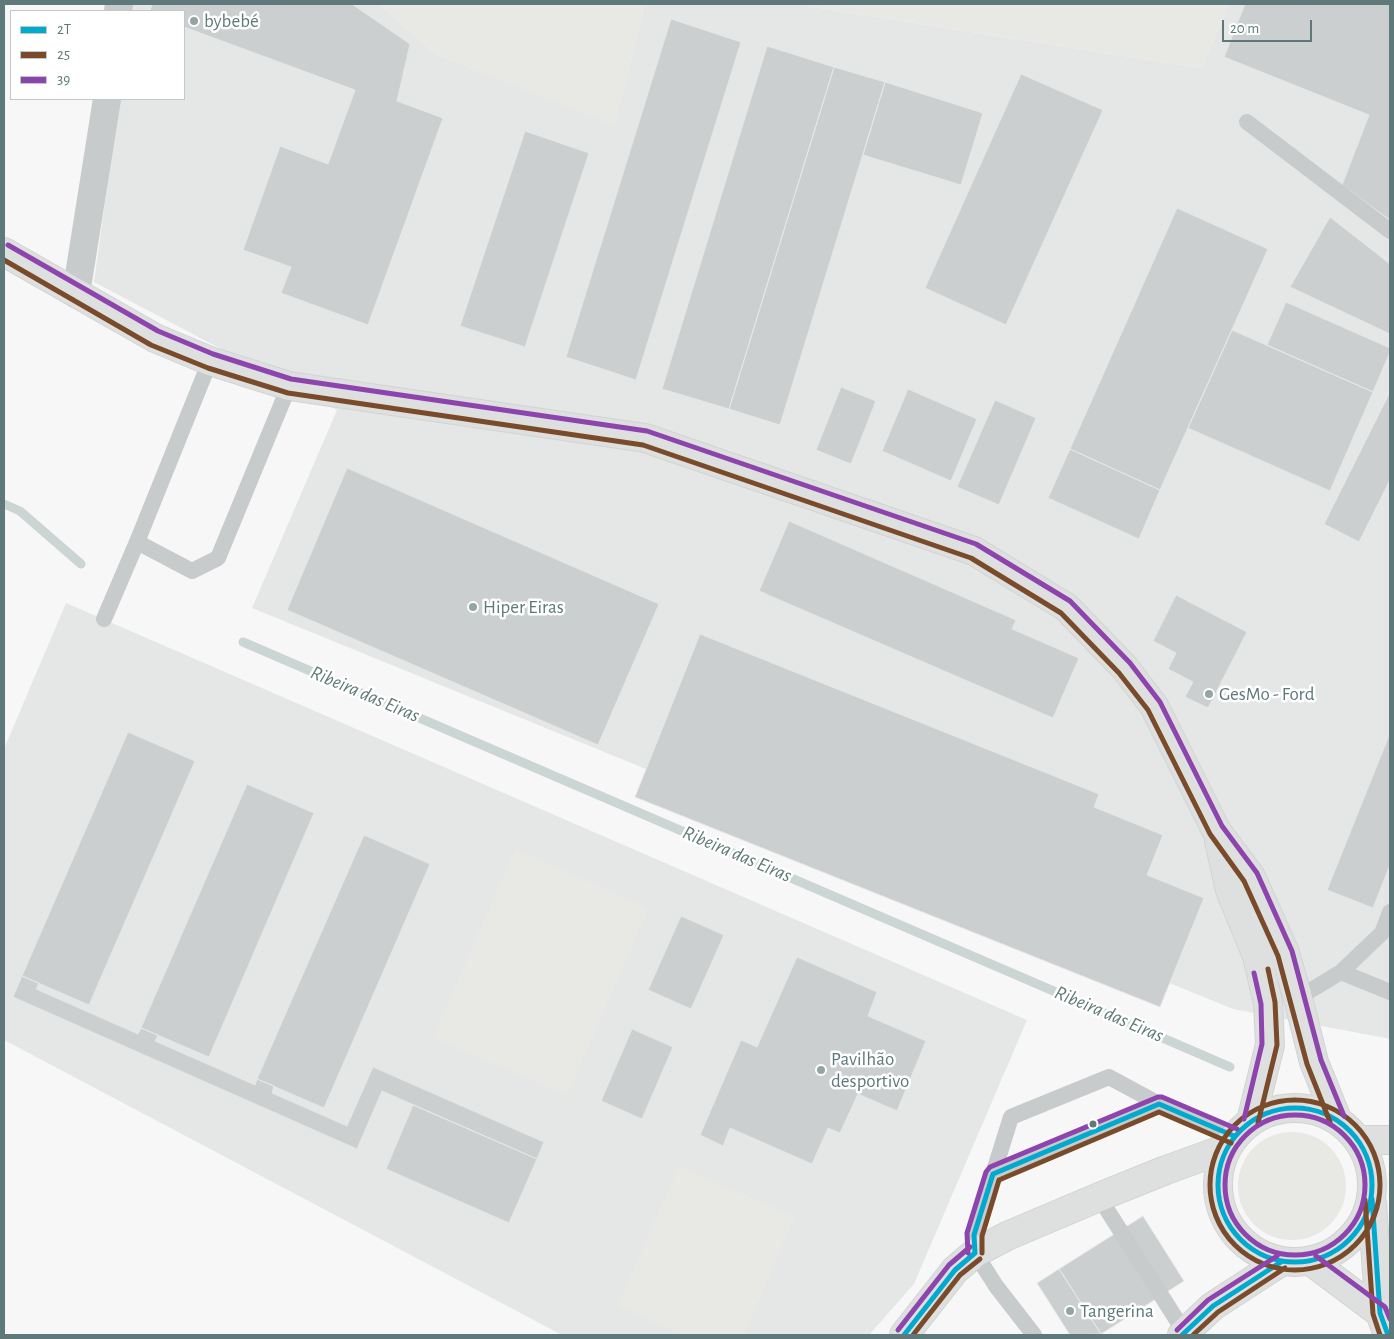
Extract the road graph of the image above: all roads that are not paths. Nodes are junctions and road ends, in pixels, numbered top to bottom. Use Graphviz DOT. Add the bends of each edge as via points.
graph roads {
  1 [pos="107,100"];
  2 [pos="1247,122"];
  3 [pos="1390,231"];
  4 [pos="4,252"];
  5 [pos="76,294"];
  6 [pos="210,360"];
  7 [pos="289,386"];
  8 [pos="137,542"];
  9 [pos="104,619"];
  10 [pos="1216,830"];
  11 [pos="1390,912"];
  12 [pos="1342,972"];
  13 [pos="1390,992"];
  14 [pos="1298,998"];
  15 [pos="1159,1104"];
  16 [pos="1337,1119"];
  17 [pos="1237,1135"];
  18 [pos="1359,1140"];
  19 [pos="1390,1140"];
  20 [pos="993,1174"];
  21 [pos="1099,1197"];
  22 [pos="1372,1199"];
  23 [pos="975,1253"];
  24 [pos="1281,1262"];
  25 [pos="1312,1262"];
  26 [pos="1384,1324"];
  27 [pos="1184,1334"];
  28 [pos="904,1335"];
  29 [pos="1034,1335"];
  1 -- 5 [label="street"];
  2 -- 3 [label="lane"];
  4 -- 5 [label="main road"];
  5 -- 6 [label="main road" via="155,338"];
  6 -- 7 [label="main road"];
  6 -- 8 [label="lane"];
  7 -- 8 [label="lane" via="218,558 192,571"];
  7 -- 10 [label="main road" via="645,438 974,551 1066,607 1125,668 1154,706"];
  8 -- 9 [label="lane"];
  10 -- 14 [label="main road" via="1251,877 1285,953"];
  10 -- 17 [label="main road" via="1230,890 1257,956 1268,1003 1270,1046"];
  11 -- 12 [label="lane" via="1382,933"];
  12 -- 13 [label="lane"];
  12 -- 14 [label="lane"];
  14 -- 16 [label="main road" via="1314,1062"];
  15 -- 17 [label="lane"];
  15 -- 20 [label="lane"];
  15 -- 20 [label="lane" via="1109,1077 1011,1117"];
  16 -- 17 [label="main road" via="1309,1108 1278,1109"];
  16 -- 18 [label="main road"];
  17 -- 21 [label="main road" via="1166,1170"];
  17 -- 24 [label="main road" via="1218,1176 1220,1205 1233,1232 1254,1251"];
  18 -- 19 [label="main road"];
  18 -- 22 [label="main road" via="1372,1169"];
  20 -- 23 [label="lane" via="974,1235"];
  21 -- 23 [label="main road"];
  21 -- 27 [label="lane"];
  22 -- 25 [label="main road" via="1361,1228 1340,1250"];
  22 -- 26 [label="main road"];
  23 -- 28 [label="main road" via="955,1270"];
  23 -- 29 [label="lane"];
  24 -- 25 [label="main road"];
  24 -- 27 [label="main road" via="1213,1306"];
  25 -- 26 [label="main road"];
}
